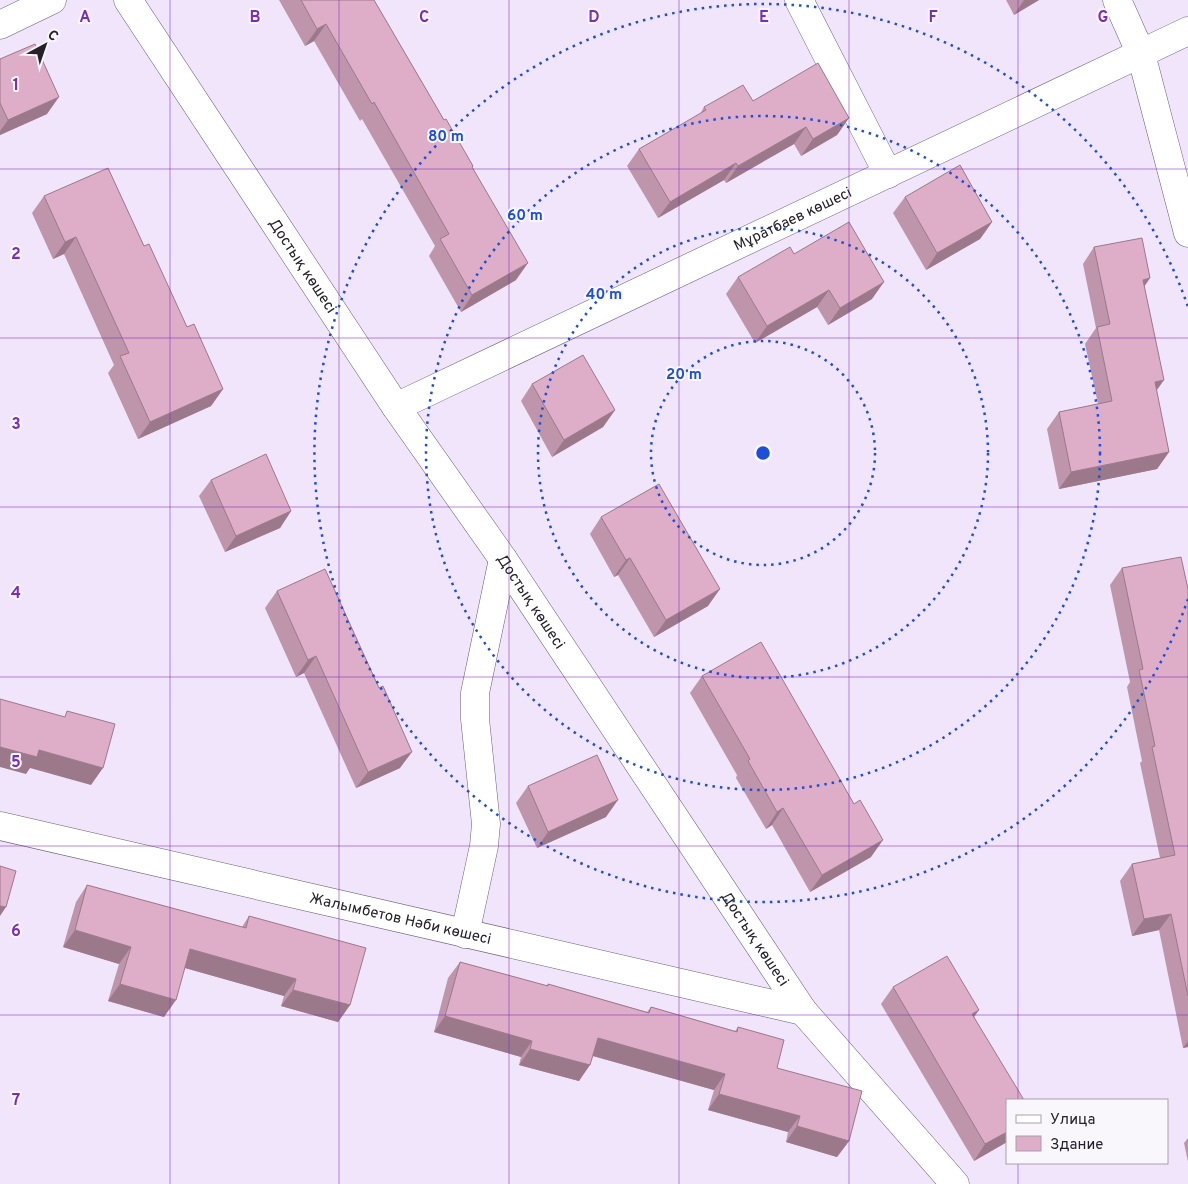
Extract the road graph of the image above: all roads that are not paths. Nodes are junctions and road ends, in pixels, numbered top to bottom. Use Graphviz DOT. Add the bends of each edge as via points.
graph roads {
  1 [pos="52,0"];
  2 [pos="128,0"];
  3 [pos="799,0"];
  4 [pos="1117,0"];
  5 [pos="0,25"];
  6 [pos="1188,31"];
  7 [pos="1141,54"];
  8 [pos="888,174"];
  9 [pos="1188,233"];
  10 [pos="396,407"];
  11 [pos="503,559"];
  12 [pos="0,826"];
  13 [pos="465,934"];
  14 [pos="803,1011"];
  15 [pos="955,1184"];
  1 -- 5 [label="street"];
  2 -- 10 [label="street, Достық көшесі"];
  3 -- 8 [label="street"];
  4 -- 7 [label="street"];
  6 -- 7 [label="street, Мұратбаев көшесі"];
  7 -- 8 [label="street, Мұратбаев көшесі"];
  7 -- 9 [label="street"];
  8 -- 10 [label="street, Мұратбаев көшесі"];
  10 -- 11 [label="street, Достық көшесі"];
  11 -- 13 [label="street" via="475,693 486,824"];
  11 -- 14 [label="street, Достық көшесі"];
  12 -- 13 [label="street, Жалымбетов Нәби көшесі"];
  13 -- 14 [label="street, Жалымбетов Нәби көшесі"];
  14 -- 15 [label="street, Достық көшесі"];
}
